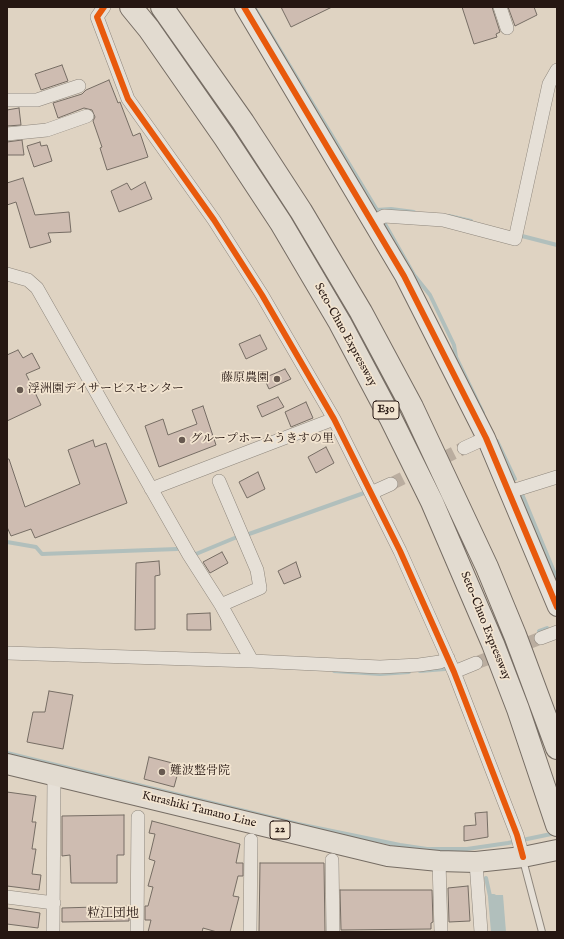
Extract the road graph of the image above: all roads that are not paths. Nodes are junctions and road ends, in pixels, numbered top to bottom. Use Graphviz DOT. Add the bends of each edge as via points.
graph roads {
  1 [pos="104,7"];
  2 [pos="132,7"];
  3 [pos="244,7"];
  4 [pos="500,7"];
  5 [pos="165,11"];
  6 [pos="507,28"];
  7 [pos="557,70"];
  8 [pos="80,86"];
  9 [pos="7,100"];
  10 [pos="87,116"];
  11 [pos="7,134"];
  12 [pos="378,219"];
  13 [pos="7,274"];
  14 [pos="334,419"];
  15 [pos="486,438"];
  16 [pos="464,448"];
  17 [pos="557,477"];
  18 [pos="219,481"];
  19 [pos="391,484"];
  20 [pos="151,489"];
  21 [pos="509,492"];
  22 [pos="371,493"];
  23 [pos="221,605"];
  24 [pos="557,607"];
  25 [pos="557,632"];
  26 [pos="541,638"];
  27 [pos="7,653"];
  28 [pos="448,658"];
  29 [pos="252,661"];
  30 [pos="476,663"];
  31 [pos="454,672"];
  32 [pos="557,748"];
  33 [pos="7,764"];
  34 [pos="54,775"];
  35 [pos="138,817"];
  36 [pos="557,825"];
  37 [pos="251,840"];
  38 [pos="557,850"];
  39 [pos="522,853"];
  40 [pos="332,860"];
  41 [pos="438,861"];
  42 [pos="476,862"];
  43 [pos="7,896"];
  44 [pos="54,903"];
  45 [pos="54,932"];
  46 [pos="137,932"];
  47 [pos="250,932"];
  48 [pos="333,932"];
  49 [pos="440,932"];
  50 [pos="481,932"];
  51 [pos="542,932"];
  1 -- 14 [label="street" via="97,17 128,99 218,226 262,295"];
  2 -- 36 [label="highway, Seto-Chuo Expressway / E30" via="225,138 281,223 340,323 390,418 432,502 490,638 518,709"];
  3 -- 12 [label="street"];
  4 -- 6 [label="street"];
  5 -- 32 [label="highway, Seto-Chuo Expressway / E30" via="243,122 301,211 361,312 412,407 516,635"];
  7 -- 12 [label="street" via="549,84 515,240 443,220"];
  8 -- 9 [label="street" via="37,100"];
  10 -- 11 [label="street" via="47,130"];
  12 -- 15 [label="street"];
  13 -- 20 [label="street" via="28,280 37,288"];
  14 -- 20 [label="street"];
  14 -- 22 [label="street"];
  15 -- 16 [label="street"];
  15 -- 21 [label="street"];
  17 -- 21 [label="street"];
  18 -- 23 [label="street" via="257,570 260,588"];
  19 -- 22 [label="street"];
  20 -- 23 [label="street"];
  21 -- 24 [label="street"];
  22 -- 28 [label="street"];
  23 -- 29 [label="street"];
  25 -- 26 [label="street"];
  27 -- 29 [label="street"];
  28 -- 29 [label="street" via="440,662 419,665 380,667"];
  28 -- 31 [label="street"];
  30 -- 31 [label="street"];
  31 -- 39 [label="street"];
  33 -- 34 [label="main road, Kurashiki Tamano Line / 22"];
  34 -- 41 [label="main road, Kurashiki Tamano Line / 22" via="366,851"];
  34 -- 44 [label="street"];
  35 -- 46 [label="street"];
  37 -- 47 [label="street"];
  38 -- 39 [label="main road, Kurashiki Tamano Line / 22"];
  39 -- 42 [label="main road, Kurashiki Tamano Line / 22"];
  39 -- 51 [label="lane"];
  40 -- 48 [label="street"];
  41 -- 42 [label="main road, Kurashiki Tamano Line / 22"];
  41 -- 49 [label="street"];
  42 -- 50 [label="street"];
  43 -- 44 [label="street"];
  44 -- 45 [label="street"];
}
